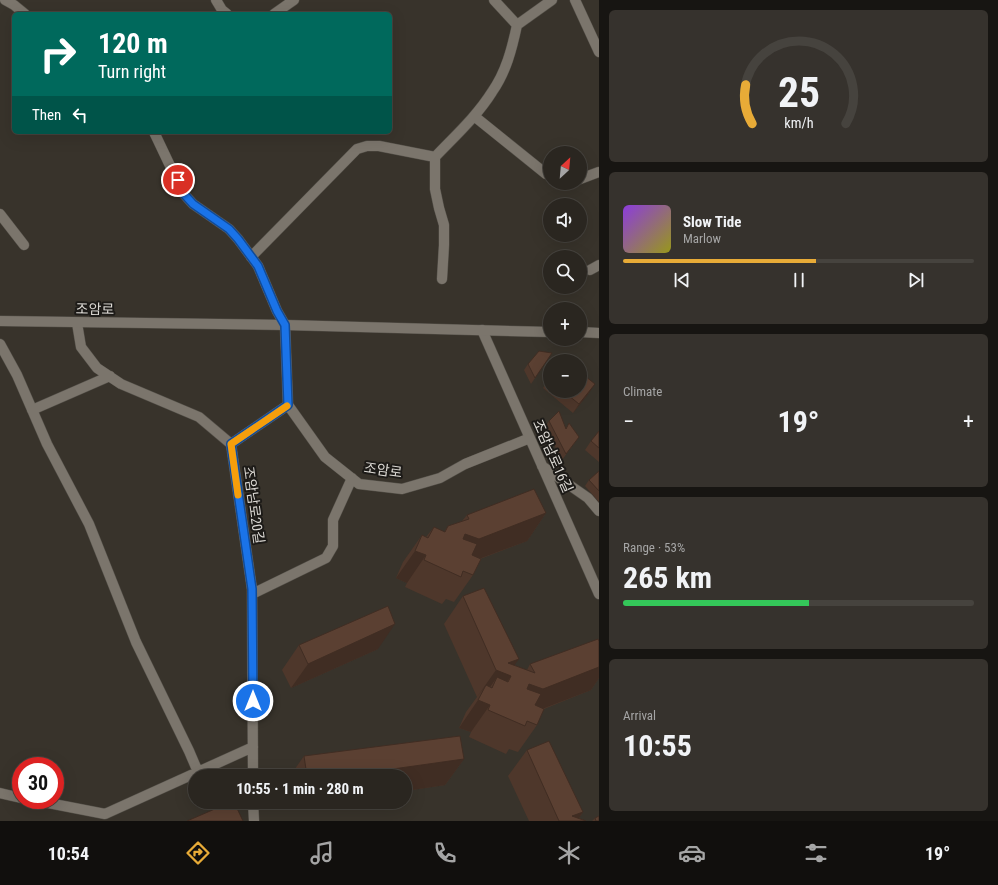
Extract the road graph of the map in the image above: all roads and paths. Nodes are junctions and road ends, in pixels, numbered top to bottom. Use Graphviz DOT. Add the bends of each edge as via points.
graph roads {
  1 [pos="5,0"];
  2 [pos="216,0"];
  3 [pos="294,0"];
  4 [pos="494,0"];
  5 [pos="552,0"];
  6 [pos="575,0"];
  7 [pos="23,12"];
  8 [pos="224,12"];
  9 [pos="277,12"];
  10 [pos="517,25"];
  11 [pos="599,52"];
  12 [pos="474,116"];
  13 [pos="155,134"];
  14 [pos="435,157"];
  15 [pos="543,172"];
  16 [pos="599,172"];
  17 [pos="587,176"];
  18 [pos="0,214"];
  19 [pos="24,245"];
  20 [pos="251,257"];
  21 [pos="442,279"];
  22 [pos="0,321"];
  23 [pos="77,322"];
  24 [pos="285,325"];
  25 [pos="482,330"];
  26 [pos="543,332"];
  27 [pos="587,332"];
  28 [pos="599,333"];
  29 [pos="0,344"];
  30 [pos="110,376"];
  31 [pos="288,405"];
  32 [pos="32,410"];
  33 [pos="530,438"];
  34 [pos="231,444"];
  35 [pos="542,466"];
  36 [pos="352,478"];
  37 [pos="599,511"];
  38 [pos="252,594"];
  39 [pos="599,594"];
  40 [pos="253,747"];
  41 [pos="197,769"];
  42 [pos="205,769"];
  43 [pos="253,769"];
  44 [pos="188,776"];
  45 [pos="0,793"];
  46 [pos="12,796"];
  47 [pos="64,806"];
  48 [pos="254,809"];
  49 [pos="254,821"];
  1 -- 7 [label="street"];
  2 -- 8 [label="street"];
  3 -- 9 [label="street"];
  4 -- 10 [label="street"];
  5 -- 10 [label="street"];
  6 -- 11 [label="street"];
  10 -- 12 [label="street" via="507,64 493,92"];
  12 -- 14 [label="street"];
  12 -- 15 [label="street"];
  13 -- 20 [label="street" via="183,193 193,204 229,229"];
  14 -- 20 [label="street" via="379,146 357,149"];
  14 -- 21 [label="street" via="435,189 444,225"];
  16 -- 17 [label="street"];
  18 -- 19 [label="street"];
  20 -- 24 [label="street" via="258,266"];
  22 -- 23 [label="street, 조암로"];
  23 -- 24 [label="street, 조암로"];
  23 -- 30 [label="street" via="81,347 97,368"];
  24 -- 25 [label="street, 조암로"];
  24 -- 31 [label="street"];
  25 -- 26 [label="street, 조암로"];
  25 -- 33 [label="street, 조암남로16길"];
  27 -- 28 [label="street"];
  29 -- 32 [label="street"];
  30 -- 32 [label="street"];
  30 -- 34 [label="street" via="121,384 199,417"];
  31 -- 34 [label="street"];
  31 -- 36 [label="street, 조암로" via="325,457"];
  32 -- 41 [label="street" via="89,524 136,642"];
  33 -- 35 [label="street, 조암남로16길"];
  33 -- 36 [label="street, 조암로" via="465,464 440,478 402,489 359,484"];
  34 -- 38 [label="street, 조암남로20길"];
  35 -- 37 [label="street" via="588,498"];
  35 -- 39 [label="street, 조암남로16길"];
  36 -- 38 [label="street" via="333,520 333,546 326,558"];
  38 -- 40 [label="street, 조암남로20길"];
  40 -- 42 [label="street"];
  40 -- 43 [label="street, 조암남로20길"];
  44 -- 47 [label="street" via="104,814"];
  45 -- 46 [label="street"];
  48 -- 49 [label="street"];
}
